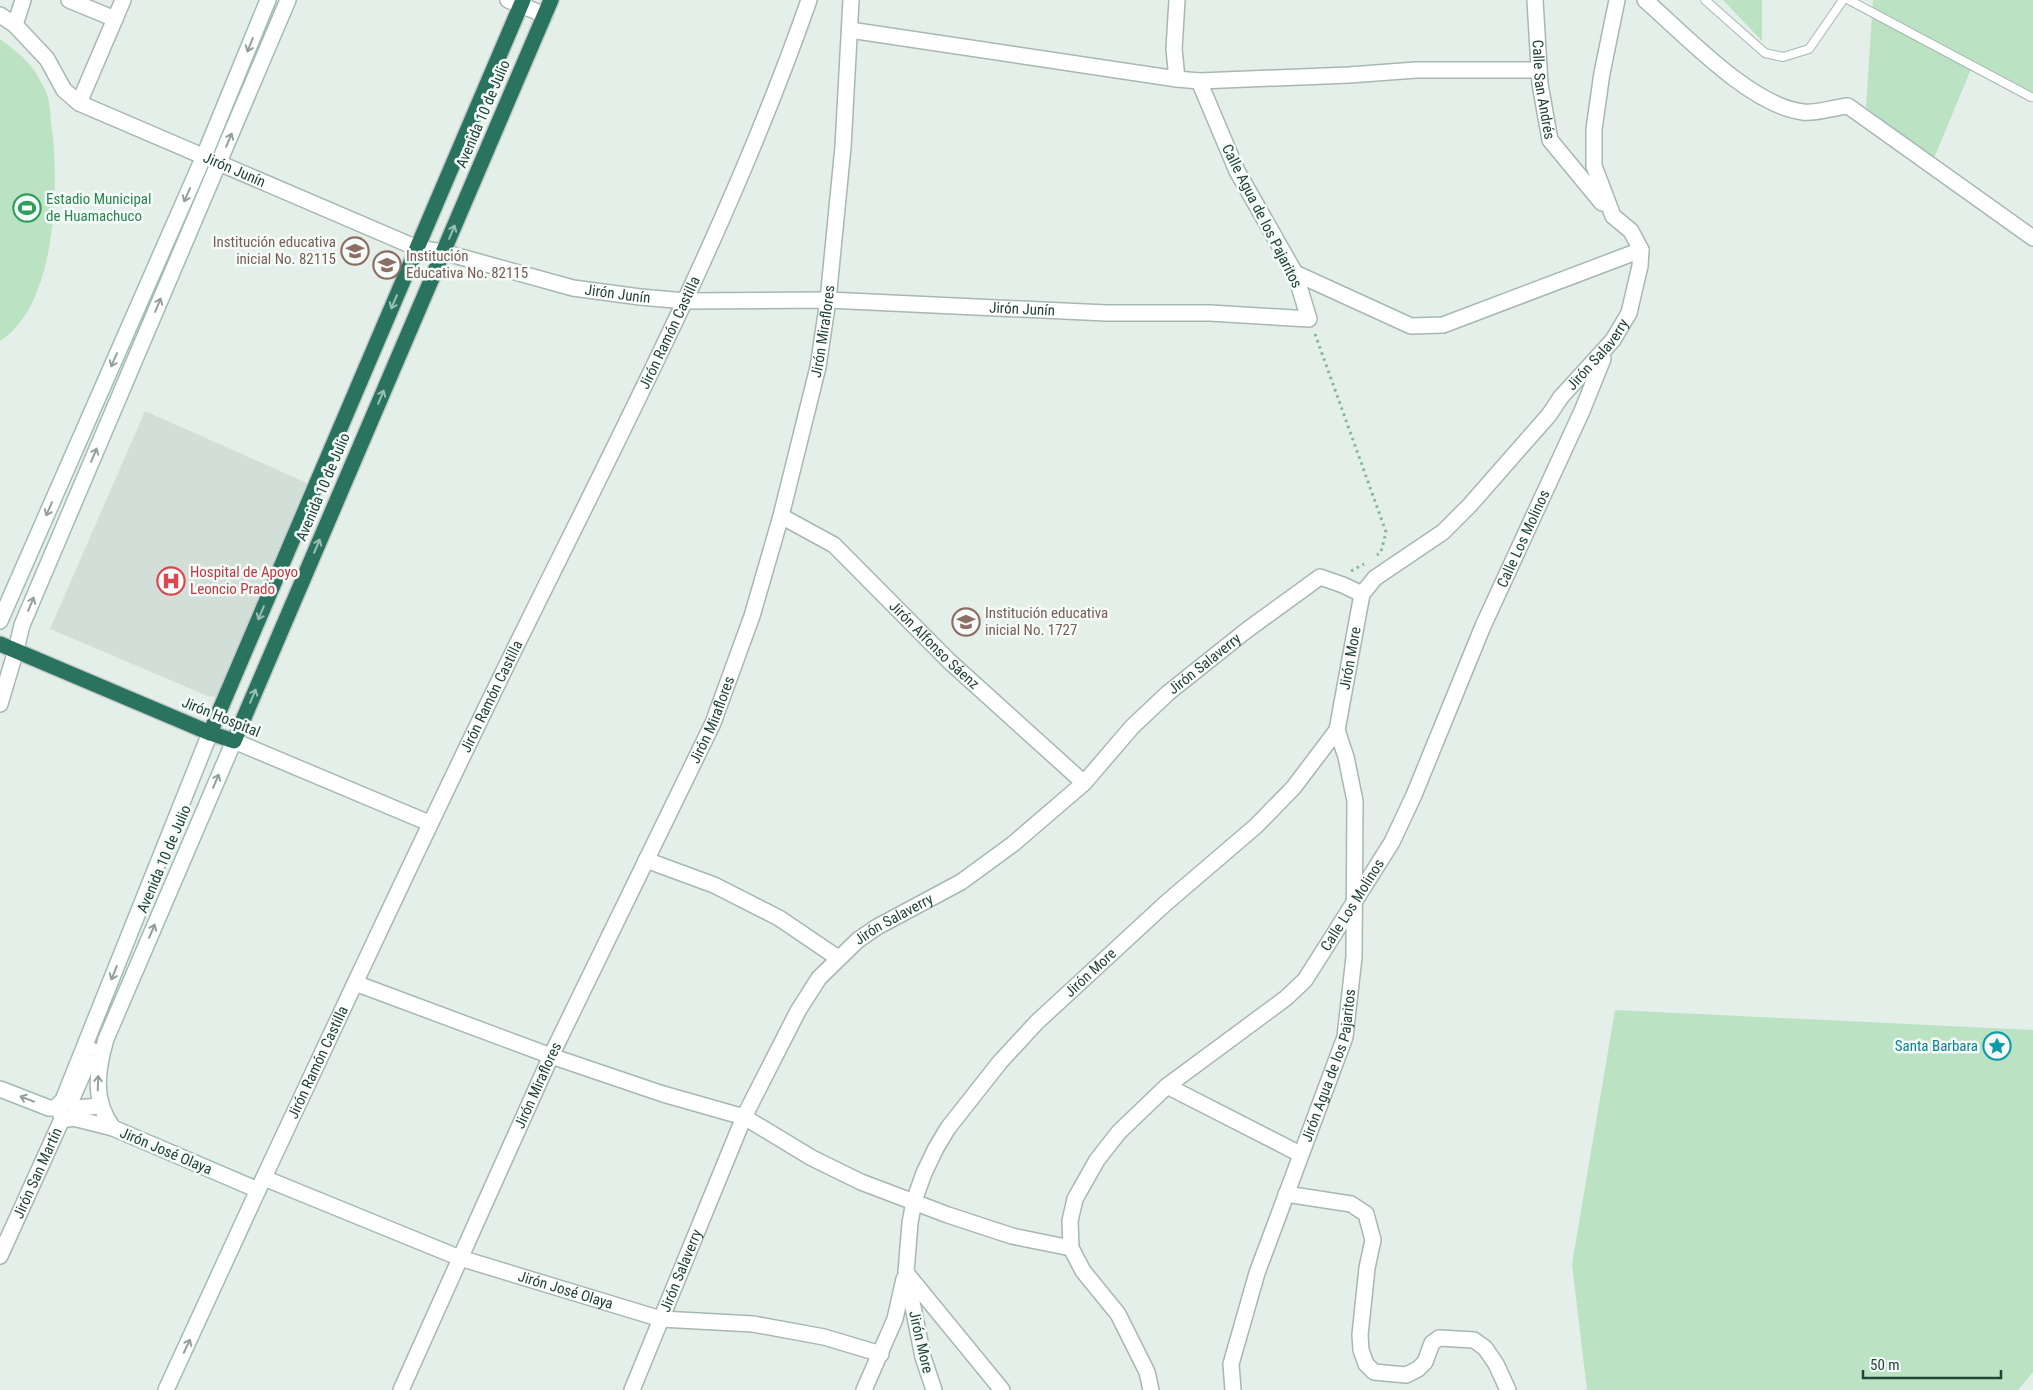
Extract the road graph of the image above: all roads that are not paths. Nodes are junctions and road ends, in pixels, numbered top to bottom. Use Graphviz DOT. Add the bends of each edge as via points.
graph roads {
  1 [pos="23,0"];
  2 [pos="69,0"];
  3 [pos="123,0"];
  4 [pos="268,0"];
  5 [pos="288,0"];
  6 [pos="551,0"];
  7 [pos="809,0"];
  8 [pos="851,0"];
  9 [pos="1177,0"];
  10 [pos="1535,0"];
  11 [pos="1617,0"];
  12 [pos="1645,0"];
  13 [pos="1705,0"];
  14 [pos="1843,0"];
  15 [pos="1849,0"];
  16 [pos="518,2"];
  17 [pos="0,15"];
  18 [pos="544,15"];
  19 [pos="114,19"];
  20 [pos="15,25"];
  21 [pos="850,30"];
  22 [pos="1539,70"];
  23 [pos="1177,79"];
  24 [pos="1198,81"];
  25 [pos="2031,98"];
  26 [pos="79,103"];
  27 [pos="204,156"];
  28 [pos="219,163"];
  29 [pos="1613,216"];
  30 [pos="2033,238"];
  31 [pos="417,248"];
  32 [pos="1641,250"];
  33 [pos="443,252"];
  34 [pos="1295,273"];
  35 [pos="828,300"];
  36 [pos="686,301"];
  37 [pos="1310,319"];
  38 [pos="1613,340"];
  39 [pos="781,516"];
  40 [pos="1362,594"];
  41 [pos="0,621"];
  42 [pos="0,644"];
  43 [pos="16,650"];
  44 [pos="0,704"];
  45 [pos="1337,730"];
  46 [pos="210,734"];
  47 [pos="234,741"];
  48 [pos="1084,783"];
  49 [pos="429,822"];
  50 [pos="646,860"];
  51 [pos="142,902"];
  52 [pos="1353,904"];
  53 [pos="162,909"];
  54 [pos="126,943"];
  55 [pos="144,951"];
  56 [pos="838,958"];
  57 [pos="355,982"];
  58 [pos="551,1056"];
  59 [pos="90,1057"];
  60 [pos="1167,1086"];
  61 [pos="0,1089"];
  62 [pos="100,1106"];
  63 [pos="65,1109"];
  64 [pos="744,1118"];
  65 [pos="113,1128"];
  66 [pos="1300,1154"];
  67 [pos="261,1184"];
  68 [pos="1286,1194"];
  69 [pos="914,1201"];
  70 [pos="1071,1248"];
  71 [pos="0,1256"];
  72 [pos="460,1258"];
  73 [pos="906,1272"];
  74 [pos="661,1319"];
  75 [pos="880,1354"];
  76 [pos="166,1390"];
  77 [pos="401,1390"];
  78 [pos="632,1390"];
  79 [pos="864,1390"];
  80 [pos="934,1390"];
  81 [pos="1002,1390"];
  82 [pos="1151,1390"];
  83 [pos="1233,1390"];
  84 [pos="1508,1390"];
  1 -- 20 [label="street"];
  2 -- 19 [label="street"];
  3 -- 19 [label="street"];
  4 -- 27 [label="street, one-way"];
  28 -- 5 [label="street, one-way"];
  6 -- 18 [label="highway, Avenida 10 de Julio"];
  7 -- 36 [label="street, Jirón Ramón Castilla" via="748,159"];
  8 -- 21 [label="street, Jirón Miraflores"];
  9 -- 23 [label="street" via="1174,49"];
  10 -- 22 [label="street, Calle San Andrés"];
  11 -- 29 [label="street" via="1594,129 1594,166"];
  12 -- 30 [label="street" via="1751,92 1778,105 1804,112 1848,106"];
  13 -- 14 [label="lane" via="1765,53 1783,57 1810,49"];
  15 -- 25 [label="lane"];
  16 -- 18 [label="street"];
  16 -- 31 [label="highway, Avenida 10 de Julio"];
  17 -- 20 [label="street"];
  33 -- 18 [label="highway, Avenida 10 de Julio, one-way"];
  19 -- 26 [label="street"];
  20 -- 26 [label="street" via="47,59 64,90"];
  21 -- 23 [label="street"];
  21 -- 35 [label="street, Jirón Miraflores" via="843,147"];
  22 -- 24 [label="street" via="1416,70"];
  22 -- 29 [label="street, Calle San Andrés" via="1550,140"];
  23 -- 24 [label="street"];
  24 -- 34 [label="street, Calle Agua de los Pajaritos" via="1237,170"];
  26 -- 27 [label="street, Jirón Junín"];
  27 -- 28 [label="street, Jirón Junín"];
  27 -- 41 [label="street, one-way"];
  28 -- 31 [label="street, Jirón Junín"];
  43 -- 28 [label="street, one-way" via="22,625"];
  29 -- 32 [label="street" via="1631,231"];
  31 -- 33 [label="street, Jirón Junín"];
  31 -- 46 [label="highway, Avenida 10 de Julio, one-way"];
  32 -- 34 [label="street" via="1442,324 1411,326"];
  32 -- 38 [label="street, Jirón Salaverry" via="1629,313"];
  33 -- 36 [label="street, Jirón Junín" via="573,288"];
  47 -- 33 [label="highway, Avenida 10 de Julio, one-way"];
  34 -- 37 [label="street, Calle Agua de los Pajaritos"];
  35 -- 36 [label="street, Jirón Junín"];
  35 -- 37 [label="street, Jirón Junín" via="1087,313 1210,313"];
  35 -- 39 [label="street, Jirón Miraflores" via="818,367"];
  36 -- 49 [label="street, Jirón Ramón Castilla"];
  38 -- 40 [label="street, Jirón Salaverry" via="1470,505 1443,532 1375,578"];
  38 -- 52 [label="street, Calle Los Molinos" via="1483,626 1414,795 1392,842"];
  39 -- 48 [label="street, Jirón Alfonso Sáenz" via="834,546 949,661"];
  39 -- 50 [label="street, Jirón Miraflores" via="752,616 713,723"];
  40 -- 45 [label="street, Jirón More"];
  40 -- 48 [label="street, Jirón Salaverry" via="1320,577 1168,693 1132,727"];
  42 -- 43 [label="highway, Jirón Hospital"];
  43 -- 44 [label="street"];
  43 -- 46 [label="highway, Jirón Hospital"];
  45 -- 52 [label="street, Jirón Agua de los Pajaritos" via="1355,801"];
  45 -- 69 [label="street, Jirón More" via="1294,787 1256,826 1166,903 1037,1022 1000,1062 944,1135"];
  46 -- 47 [label="highway, Jirón Hospital"];
  46 -- 51 [label="street, Avenida 10 de Julio"];
  47 -- 49 [label="street, Jirón Hospital"];
  53 -- 47 [label="street, Avenida 10 de Julio, one-way"];
  48 -- 56 [label="street, Jirón Salaverry" via="1013,844 961,882 877,927"];
  49 -- 57 [label="street, Jirón Ramón Castilla"];
  50 -- 56 [label="street" via="714,885 779,918"];
  50 -- 58 [label="street, Jirón Miraflores"];
  51 -- 53 [label="street"];
  51 -- 54 [label="street, Avenida 10 de Julio"];
  52 -- 60 [label="street, Calle Los Molinos" via="1305,980 1286,998"];
  52 -- 66 [label="street, Jirón Agua de los Pajaritos" via="1354,957 1345,1037"];
  55 -- 53 [label="street, Avenida 10 de Julio, one-way"];
  54 -- 55 [label="street"];
  54 -- 59 [label="street, Avenida 10 de Julio, one-way"];
  55 -- 59 [label="street, Avenida 10 de Julio" via="106,1039"];
  56 -- 64 [label="street, Jirón Salaverry" via="819,978 798,1011"];
  57 -- 58 [label="street"];
  57 -- 67 [label="street, Jirón Ramón Castilla"];
  58 -- 64 [label="street"];
  58 -- 72 [label="street, Jirón Miraflores"];
  62 -- 59 [label="street, Avenida 10 de Julio, one-way" via="98,1083"];
  59 -- 63 [label="street, Avenida 10 de Julio"];
  60 -- 66 [label="street"];
  60 -- 70 [label="street, Calle Los Molinos" via="1119,1132 1097,1160 1075,1199 1070,1221"];
  63 -- 61 [label="street, Jirón José Olaya, one-way" via="49,1108"];
  62 -- 63 [label="street"];
  62 -- 65 [label="street, Avenida 10 de Julio"];
  63 -- 65 [label="street, Jirón José Olaya"];
  63 -- 71 [label="street, Jirón San Martín"];
  64 -- 69 [label="street" via="861,1182"];
  64 -- 74 [label="street, Jirón Salaverry"];
  65 -- 67 [label="street, Jirón José Olaya"];
  66 -- 68 [label="street, Jirón Agua de los Pajaritos"];
  67 -- 72 [label="street, Jirón José Olaya"];
  76 -- 67 [label="street, Jirón Ramón Castilla, one-way"];
  68 -- 83 [label="street, Jirón Agua de los Pajaritos" via="1241,1327 1231,1364"];
  68 -- 84 [label="street" via="1351,1204 1366,1214 1373,1240 1360,1336 1366,1364 1374,1372 1406,1375 1425,1362 1432,1342 1439,1338 1474,1340 1496,1364"];
  69 -- 70 [label="street" via="1012,1236"];
  69 -- 73 [label="street, Jirón More"];
  70 -- 82 [label="street, Calle Los Molinos" via="1083,1271 1118,1314 1147,1372"];
  72 -- 74 [label="street, Jirón José Olaya"];
  72 -- 77 [label="street, Jirón Miraflores"];
  73 -- 75 [label="street" via="895,1319"];
  73 -- 80 [label="street, Jirón More" via="923,1357"];
  73 -- 81 [label="street"];
  74 -- 75 [label="street, Jirón José Olaya" via="753,1324 824,1337"];
  74 -- 78 [label="street, Jirón Salaverry"];
  75 -- 79 [label="street"];
}
